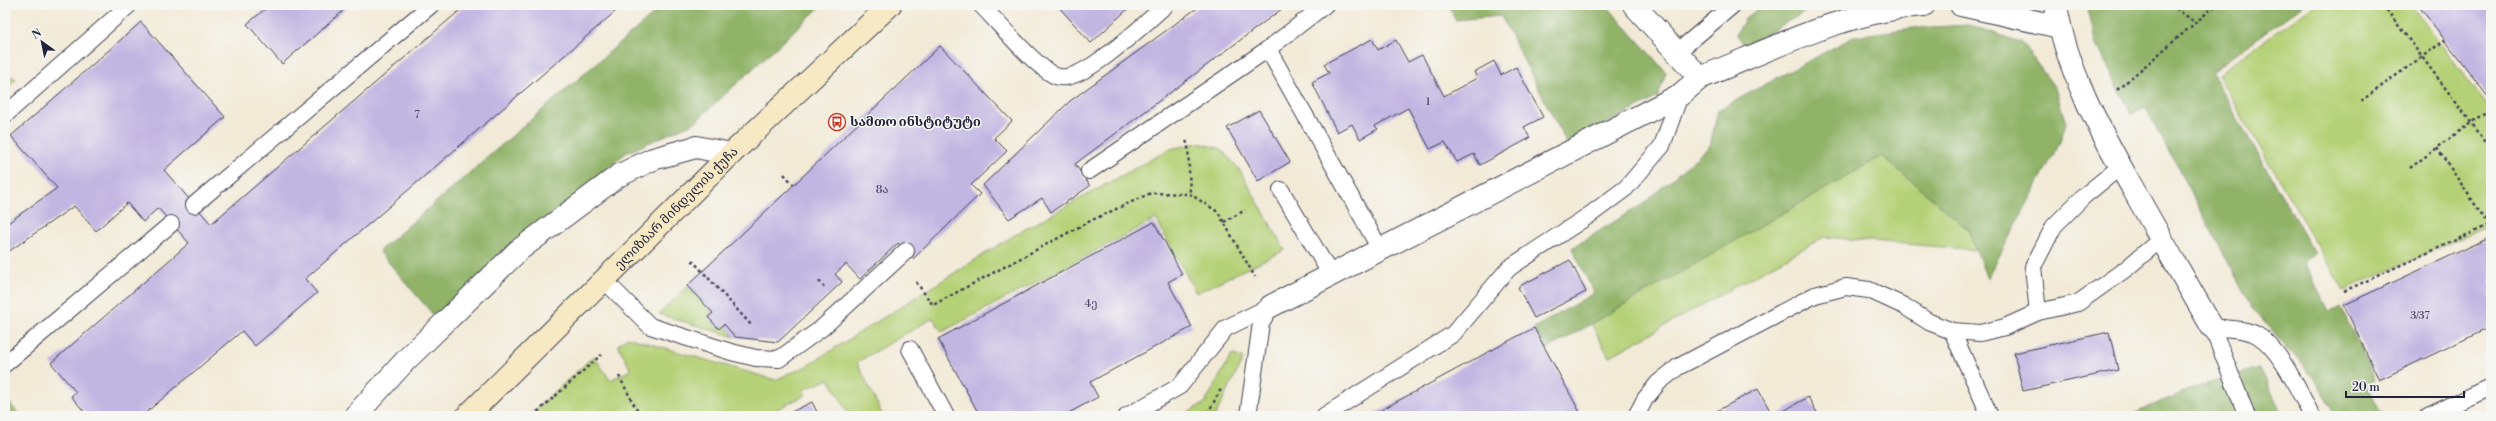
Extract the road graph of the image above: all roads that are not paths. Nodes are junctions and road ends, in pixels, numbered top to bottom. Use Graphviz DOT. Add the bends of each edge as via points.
graph roads {
  1 [pos="129,5"];
  2 [pos="431,5"];
  3 [pos="890,5"];
  4 [pos="981,5"];
  5 [pos="1166,5"];
  6 [pos="1325,5"];
  7 [pos="1634,5"];
  8 [pos="1733,5"];
  9 [pos="1924,5"];
  10 [pos="1961,5"];
  11 [pos="2056,5"];
  12 [pos="2060,28"];
  13 [pos="1268,49"];
  14 [pos="1676,53"];
  15 [pos="1700,78"];
  16 [pos="1680,95"];
  17 [pos="5,115"];
  18 [pos="731,154"];
  19 [pos="2121,166"];
  20 [pos="1089,171"];
  21 [pos="1281,190"];
  22 [pos="194,205"];
  23 [pos="171,224"];
  24 [pos="2161,239"];
  25 [pos="1380,249"];
  26 [pos="906,250"];
  27 [pos="1331,275"];
  28 [pos="605,281"];
  29 [pos="1271,306"];
  30 [pos="2038,312"];
  31 [pos="2212,327"];
  32 [pos="1952,331"];
  33 [pos="910,348"];
  34 [pos="5,364"];
  35 [pos="2491,387"];
  36 [pos="355,416"];
  37 [pos="467,416"];
  38 [pos="946,416"];
  39 [pos="1127,416"];
  40 [pos="1248,416"];
  41 [pos="1324,416"];
  42 [pos="1636,416"];
  43 [pos="1990,416"];
  44 [pos="2247,416"];
  45 [pos="2312,416"];
  46 [pos="2428,416"];
  1 -- 17 [label="lane"];
  2 -- 22 [label="lane"];
  3 -- 18 [label="street, ელიზბარ მინდელის ქუჩა"];
  4 -- 5 [label="lane" via="1039,65 1058,77 1073,76 1103,58"];
  6 -- 13 [label="lane"];
  7 -- 14 [label="street"];
  8 -- 14 [label="lane"];
  9 -- 15 [label="street" via="1901,7 1849,19"];
  10 -- 12 [label="street"];
  11 -- 12 [label="street"];
  12 -- 19 [label="street" via="2092,112"];
  13 -- 20 [label="lane"];
  13 -- 25 [label="lane"];
  14 -- 15 [label="street"];
  15 -- 16 [label="street"];
  16 -- 25 [label="street"];
  16 -- 41 [label="lane" via="1662,146 1626,188 1509,268 1453,334"];
  18 -- 28 [label="street, ელიზბარ მინდელის ქუჩა"];
  18 -- 36 [label="street" via="696,147 653,159 618,176 519,250 406,360"];
  19 -- 24 [label="street"];
  19 -- 30 [label="lane" via="2084,196 2054,226 2033,267"];
  21 -- 27 [label="lane"];
  23 -- 34 [label="lane"];
  24 -- 30 [label="lane" via="2127,268 2078,302"];
  24 -- 31 [label="street"];
  25 -- 27 [label="street"];
  26 -- 28 [label="lane" via="822,328 779,359 756,358 731,352 650,326"];
  27 -- 29 [label="street"];
  28 -- 37 [label="street, ელიზბარ მინდელის ქუჩა"];
  29 -- 39 [label="lane" via="1226,328 1180,386"];
  29 -- 40 [label="lane" via="1261,323"];
  30 -- 32 [label="lane" via="2005,328 1980,333"];
  31 -- 44 [label="lane"];
  31 -- 45 [label="lane" via="2257,335 2270,345 2289,373"];
  32 -- 42 [label="lane" via="1929,322 1904,306 1869,290 1846,287 1815,295 1678,367 1658,383"];
  32 -- 43 [label="lane"];
  33 -- 38 [label="lane"];
  35 -- 46 [label="lane"];
}
